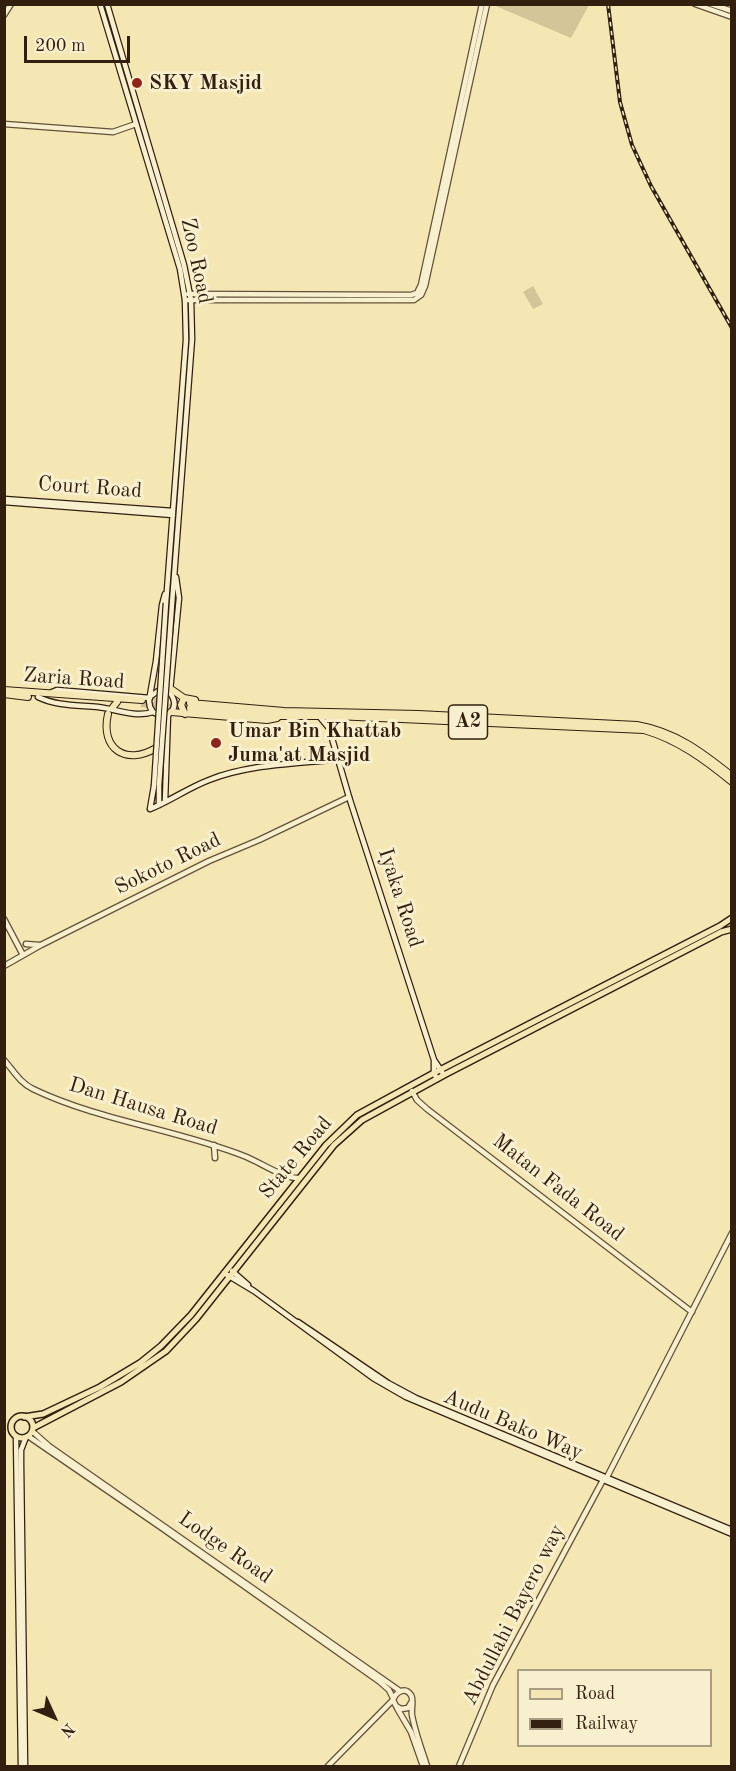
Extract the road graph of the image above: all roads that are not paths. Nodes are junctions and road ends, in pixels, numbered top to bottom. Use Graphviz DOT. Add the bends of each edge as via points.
graph roads {
  1 [pos="11,4"];
  2 [pos="100,4"];
  3 [pos="107,4"];
  4 [pos="482,4"];
  5 [pos="487,4"];
  6 [pos="694,4"];
  7 [pos="711,4"];
  8 [pos="732,11"];
  9 [pos="4,15"];
  10 [pos="732,17"];
  11 [pos="4,124"];
  12 [pos="136,124"];
  13 [pos="187,297"];
  14 [pos="4,501"];
  15 [pos="173,513"];
  16 [pos="174,570"];
  17 [pos="167,588"];
  18 [pos="169,603"];
  19 [pos="170,691"];
  20 [pos="4,692"];
  21 [pos="49,694"];
  22 [pos="151,697"];
  23 [pos="38,698"];
  24 [pos="188,703"];
  25 [pos="153,712"];
  26 [pos="169,713"];
  27 [pos="108,714"];
  28 [pos="185,714"];
  29 [pos="283,714"];
  30 [pos="319,716"];
  31 [pos="335,716"];
  32 [pos="329,728"];
  33 [pos="156,748"];
  34 [pos="339,759"];
  35 [pos="732,776"];
  36 [pos="732,782"];
  37 [pos="156,785"];
  38 [pos="349,797"];
  39 [pos="162,804"];
  40 [pos="4,919"];
  41 [pos="732,919"];
  42 [pos="732,928"];
  43 [pos="720,929"];
  44 [pos="27,944"];
  45 [pos="41,945"];
  46 [pos="19,946"];
  47 [pos="23,955"];
  48 [pos="12,961"];
  49 [pos="4,966"];
  50 [pos="4,1060"];
  51 [pos="434,1060"];
  52 [pos="443,1072"];
  53 [pos="435,1076"];
  54 [pos="411,1089"];
  55 [pos="214,1145"];
  56 [pos="215,1158"];
  57 [pos="281,1175"];
  58 [pos="299,1178"];
  59 [pos="291,1188"];
  60 [pos="732,1233"];
  61 [pos="228,1273"];
  62 [pos="692,1312"];
  63 [pos="24,1417"];
  64 [pos="8,1426"];
  65 [pos="4,1432"];
  66 [pos="30,1433"];
  67 [pos="14,1435"];
  68 [pos="605,1478"];
  69 [pos="19,1529"];
  70 [pos="732,1532"];
  71 [pos="400,1691"];
  72 [pos="412,1701"];
  73 [pos="395,1703"];
  74 [pos="23,1767"];
  75 [pos="328,1767"];
  76 [pos="425,1767"];
  77 [pos="459,1767"];
  1 -- 9 [label="street"];
  2 -- 12 [label="street, Zoo Road"];
  3 -- 13 [label="street, Zoo Road" via="162,189"];
  4 -- 13 [label="street" via="417,293"];
  5 -- 13 [label="street" via="421,295 414,300"];
  6 -- 10 [label="street"];
  7 -- 8 [label="street"];
  11 -- 12 [label="street" via="113,132"];
  12 -- 13 [label="street, Zoo Road"];
  13 -- 15 [label="street, Zoo Road"];
  13 -- 16 [label="street, Zoo Road" via="192,339"];
  14 -- 15 [label="street, Court Road"];
  15 -- 17 [label="street, Zoo Road"];
  16 -- 18 [label="street, Zoo Road"];
  16 -- 19 [label="street" via="179,598"];
  17 -- 18 [label="street, Zoo Road"];
  17 -- 22 [label="street"];
  18 -- 33 [label="street, bridge"];
  18 -- 37 [label="street, bridge"];
  19 -- 22 [label="street" via="158,691"];
  19 -- 24 [label="highway"];
  19 -- 26 [label="street" via="175,702"];
  20 -- 21 [label="highway, Zaria Road"];
  20 -- 23 [label="highway, Zaria Road"];
  21 -- 22 [label="street" via="57,690"];
  21 -- 23 [label="highway, Zaria Road" via="142,702 115,705"];
  22 -- 25 [label="street"];
  23 -- 25 [label="street" via="131,714"];
  24 -- 28 [label="highway" via="181,705"];
  24 -- 29 [label="highway, A2"];
  25 -- 26 [label="street" via="162,716"];
  26 -- 28 [label="highway"];
  26 -- 39 [label="street"];
  27 -- 33 [label="highway" via="105,732 120,753 140,756"];
  28 -- 29 [label="highway" via="267,720"];
  29 -- 30 [label="highway, A2"];
  29 -- 35 [label="highway, A2" via="418,714 640,726 664,731 687,742"];
  30 -- 31 [label="highway, A2"];
  30 -- 32 [label="street"];
  31 -- 32 [label="street"];
  31 -- 36 [label="highway, A2" via="644,730 682,745"];
  32 -- 34 [label="street, Iyaka Road"];
  33 -- 37 [label="street, bridge"];
  34 -- 38 [label="street, Iyaka Road"];
  34 -- 39 [label="street" via="227,775"];
  37 -- 39 [label="street"];
  37 -- 39 [label="street" via="150,809"];
  38 -- 45 [label="street, Sokoto Road"];
  38 -- 51 [label="street, Iyaka Road"];
  40 -- 46 [label="street"];
  41 -- 43 [label="main road, State Road"];
  42 -- 43 [label="main road, State Road"];
  43 -- 52 [label="main road, State Road"];
  44 -- 45 [label="street"];
  45 -- 47 [label="street, Sokoto Road"];
  46 -- 47 [label="street"];
  46 -- 48 [label="street"];
  47 -- 48 [label="street, Sokoto Road"];
  48 -- 49 [label="street, Sokoto Road"];
  50 -- 55 [label="street, Dan Hausa Road" via="33,1089 94,1113"];
  51 -- 52 [label="street"];
  51 -- 53 [label="street, Iyaka Road"];
  52 -- 53 [label="main road, State Road"];
  53 -- 54 [label="main road, State Road"];
  54 -- 58 [label="main road, State Road" via="374,1104 349,1122"];
  54 -- 61 [label="main road, State Road" via="343,1135"];
  54 -- 62 [label="street, Matan Fada Road" via="427,1109"];
  55 -- 56 [label="street"];
  55 -- 57 [label="street, Dan Hausa Road" via="262,1163"];
  57 -- 58 [label="street, Dan Hausa Road"];
  57 -- 59 [label="street, Dan Hausa Road"];
  58 -- 59 [label="main road, State Road"];
  59 -- 61 [label="main road, State Road"];
  60 -- 62 [label="street, Abdullahi Bayero way"];
  61 -- 63 [label="main road, State Road" via="183,1325 140,1363 50,1411"];
  61 -- 66 [label="main road, State Road" via="189,1327 158,1358"];
  61 -- 68 [label="street, Audu Bako Way" via="375,1375 416,1398"];
  62 -- 68 [label="street, Abdullahi Bayero way"];
  63 -- 64 [label="main road, State Road"];
  63 -- 66 [label="main road" via="29,1419"];
  64 -- 67 [label="main road"];
  65 -- 67 [label="main road"];
  66 -- 67 [label="main road"];
  66 -- 69 [label="street" via="21,1456"];
  66 -- 71 [label="street, Lodge Road"];
  66 -- 73 [label="street, Lodge Road" via="380,1682"];
  67 -- 69 [label="street"];
  68 -- 70 [label="street, Audu Bako Way"];
  68 -- 77 [label="street, Abdullahi Bayero way" via="492,1685"];
  69 -- 74 [label="street"];
  71 -- 72 [label="street, Lodge Road" via="409,1693"];
  71 -- 73 [label="street"];
  72 -- 73 [label="street" via="405,1709"];
  72 -- 76 [label="street"];
  73 -- 75 [label="street" via="386,1707"];
  73 -- 76 [label="street, Lodge Road"];
}
